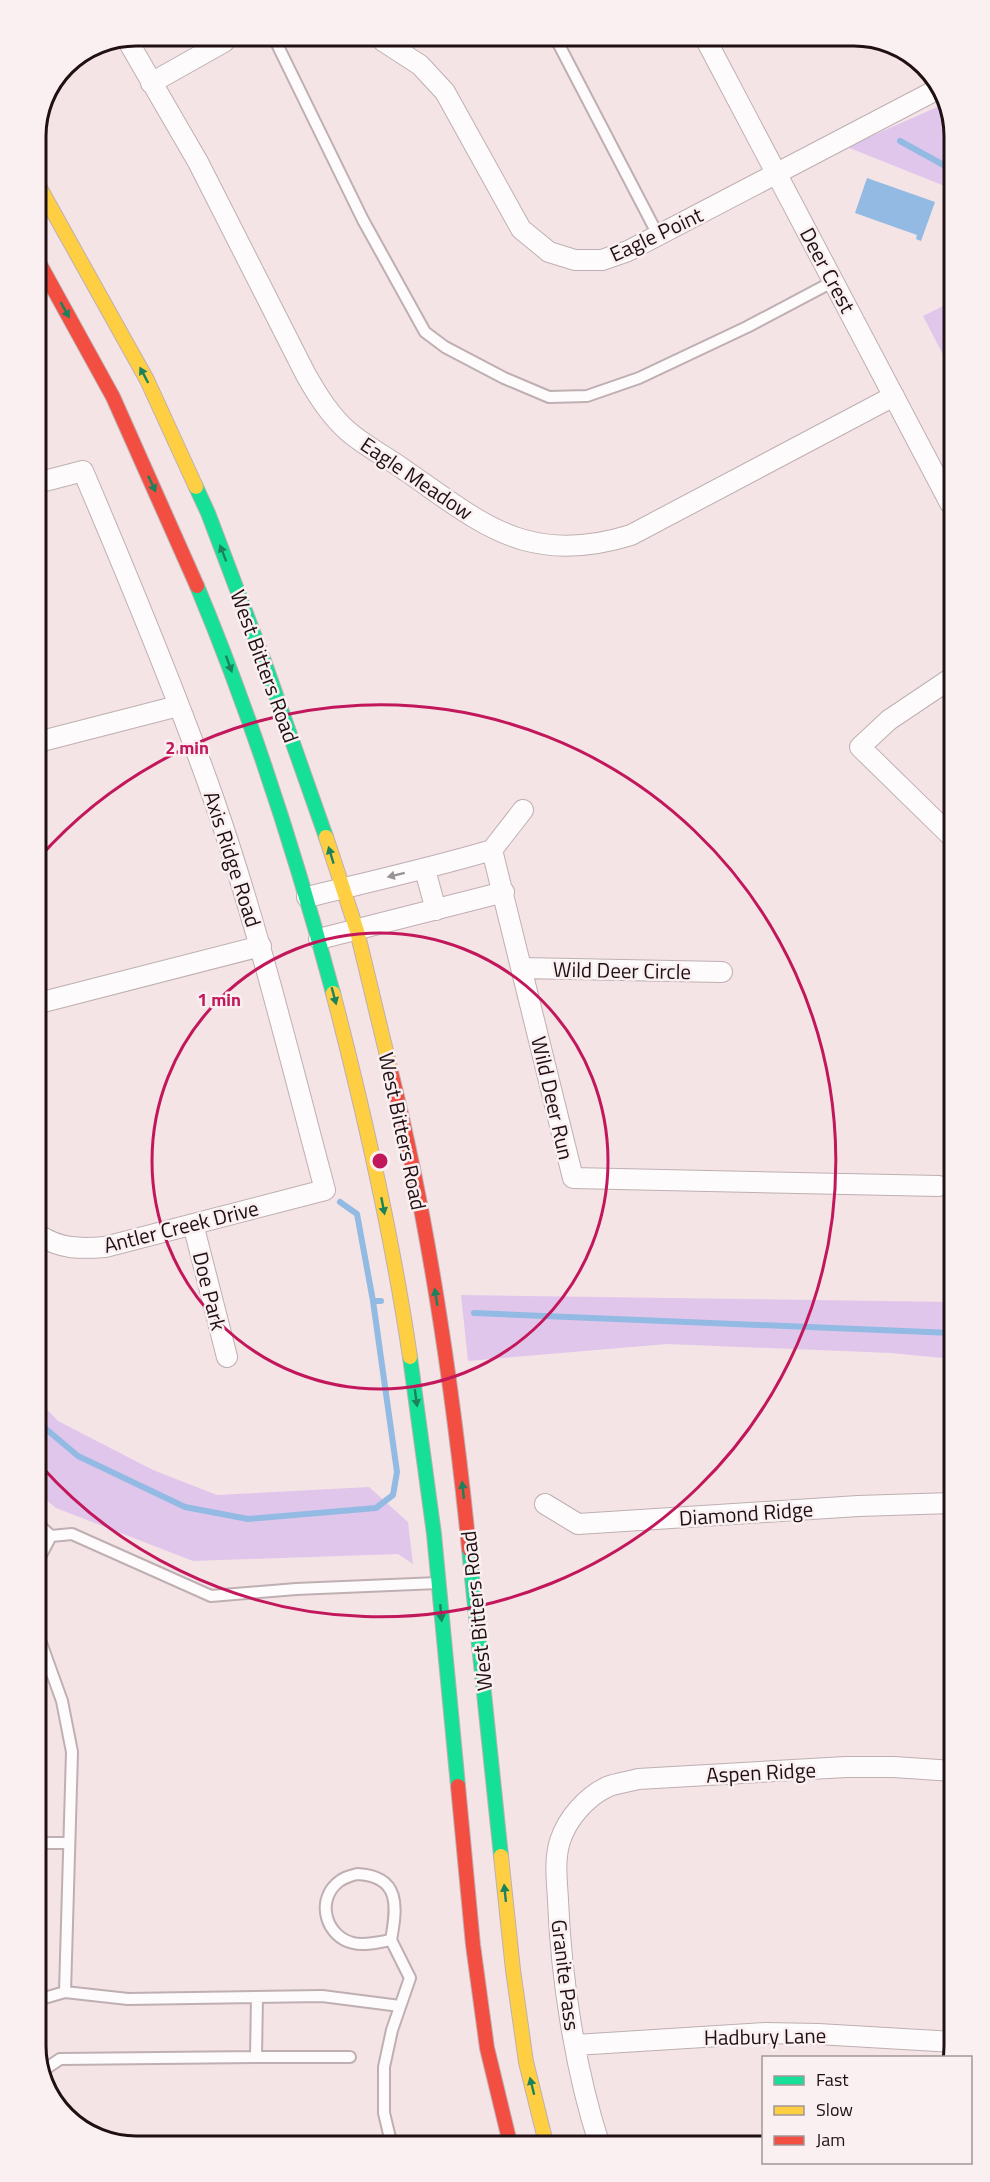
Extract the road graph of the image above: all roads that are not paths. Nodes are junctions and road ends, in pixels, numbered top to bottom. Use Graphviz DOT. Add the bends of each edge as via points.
graph roads {
  1 [pos="131,47"];
  2 [pos="215,47"];
  3 [pos="278,47"];
  4 [pos="395,47"];
  5 [pos="560,47"];
  6 [pos="710,47"];
  7 [pos="151,83"];
  8 [pos="931,92"];
  9 [pos="778,173"];
  10 [pos="47,201"];
  11 [pos="658,235"];
  12 [pos="47,277"];
  13 [pos="834,282"];
  14 [pos="894,396"];
  15 [pos="47,480"];
  16 [pos="944,492"];
  17 [pos="944,683"];
  18 [pos="178,706"];
  19 [pos="47,740"];
  20 [pos="523,810"];
  21 [pos="944,829"];
  22 [pos="492,850"];
  23 [pos="425,870"];
  24 [pos="342,889"];
  25 [pos="504,892"];
  26 [pos="307,897"];
  27 [pos="436,910"];
  28 [pos="357,931"];
  29 [pos="319,939"];
  30 [pos="261,946"];
  31 [pos="522,968"];
  32 [pos="722,972"];
  33 [pos="47,1001"];
  34 [pos="939,1186"];
  35 [pos="325,1190"];
  36 [pos="193,1224"];
  37 [pos="46,1240"];
  38 [pos="227,1357"];
  39 [pos="457,1428"];
  40 [pos="430,1430"];
  41 [pos="944,1503"];
  42 [pos="545,1504"];
  43 [pos="46,1532"];
  44 [pos="51,1536"];
  45 [pos="46,1545"];
  46 [pos="438,1583"];
  47 [pos="46,1657"];
  48 [pos="944,1771"];
  49 [pos="578,1809"];
  50 [pos="46,1843"];
  51 [pos="68,1843"];
  52 [pos="391,1940"];
  53 [pos="65,1992"];
  54 [pos="257,1997"];
  55 [pos="46,1998"];
  56 [pos="400,2006"];
  57 [pos="944,2041"];
  58 [pos="575,2045"];
  59 [pos="256,2057"];
  60 [pos="350,2057"];
  61 [pos="49,2067"];
  62 [pos="389,2135"];
  63 [pos="508,2136"];
  64 [pos="544,2136"];
  65 [pos="597,2136"];
  1 -- 7 [label="street, Eagle Meadow"];
  2 -- 7 [label="street"];
  3 -- 13 [label="lane" via="363,220 425,332 445,347 549,398 588,396 639,378"];
  4 -- 11 [label="street, Eagle Point" via="420,65 445,92 511,214 521,229 549,252 575,260 602,260"];
  5 -- 11 [label="lane"];
  6 -- 9 [label="street, Deer Crest"];
  7 -- 14 [label="street, Eagle Meadow" via="198,162 324,406 349,433 507,534 560,546 631,535"];
  8 -- 9 [label="street, Eagle Point"];
  9 -- 11 [label="street, Eagle Point"];
  9 -- 13 [label="street, Deer Crest"];
  24 -- 10 [label="main road, West Bitters Road, one-way" via="309,786 208,513 147,380"];
  12 -- 26 [label="main road, West Bitters Road, one-way" via="113,397 228,661"];
  13 -- 14 [label="street, Deer Crest"];
  14 -- 16 [label="street, Deer Crest"];
  15 -- 18 [label="street, Axis Ridge Road" via="83,471 157,645"];
  17 -- 21 [label="street" via="889,720 860,747"];
  18 -- 19 [label="street"];
  18 -- 30 [label="street, Axis Ridge Road" via="213,797"];
  20 -- 22 [label="street"];
  22 -- 23 [label="street"];
  22 -- 25 [label="street, Wild Deer Run"];
  23 -- 24 [label="street, one-way"];
  23 -- 27 [label="street"];
  24 -- 26 [label="street"];
  24 -- 28 [label="main road, West Bitters Road"];
  25 -- 27 [label="street"];
  25 -- 31 [label="street, Wild Deer Run"];
  26 -- 29 [label="main road, West Bitters Road"];
  27 -- 28 [label="street"];
  28 -- 29 [label="street"];
  39 -- 28 [label="main road, West Bitters Road, one-way" via="411,1152"];
  29 -- 40 [label="main road, West Bitters Road, one-way" via="356,1077"];
  30 -- 33 [label="street"];
  30 -- 35 [label="street, Axis Ridge Road"];
  31 -- 32 [label="street, Wild Deer Circle"];
  31 -- 34 [label="street, Wild Deer Run" via="573,1178"];
  35 -- 36 [label="street, Antler Creek Drive"];
  36 -- 37 [label="street, Antler Creek Drive" via="105,1247 78,1249"];
  36 -- 38 [label="street, Doe Park"];
  39 -- 40 [label="main road"];
  64 -- 39 [label="main road, West Bitters Road, one-way" via="526,2062 513,1970"];
  40 -- 46 [label="main road, West Bitters Road"];
  41 -- 42 [label="street, Diamond Ridge" via="578,1524"];
  43 -- 44 [label="lane"];
  44 -- 45 [label="lane"];
  44 -- 46 [label="lane" via="72,1534 211,1596"];
  46 -- 63 [label="main road, West Bitters Road, one-way" via="473,1946 487,2048"];
  47 -- 51 [label="lane" via="62,1701 72,1752"];
  48 -- 49 [label="street, Aspen Ridge" via="846,1767 638,1779 606,1787"];
  49 -- 58 [label="street, Granite Pass" via="560,1840 556,1868 561,1948"];
  50 -- 51 [label="lane"];
  51 -- 53 [label="lane"];
  52 -- 52 [label="lane" via="396,1910 389,1888 369,1874 351,1875 336,1883 329,1892 325,1914 336,1934 356,1944"];
  52 -- 56 [label="lane" via="410,1978"];
  53 -- 54 [label="lane" via="128,1999"];
  53 -- 55 [label="lane"];
  54 -- 56 [label="lane" via="322,1996"];
  54 -- 59 [label="lane"];
  56 -- 62 [label="lane" via="384,2067 384,2113"];
  57 -- 58 [label="street, Hadbury Lane" via="766,2033"];
  58 -- 65 [label="street, Granite Pass"];
  59 -- 60 [label="lane"];
  59 -- 61 [label="lane" via="60,2059"];
}
